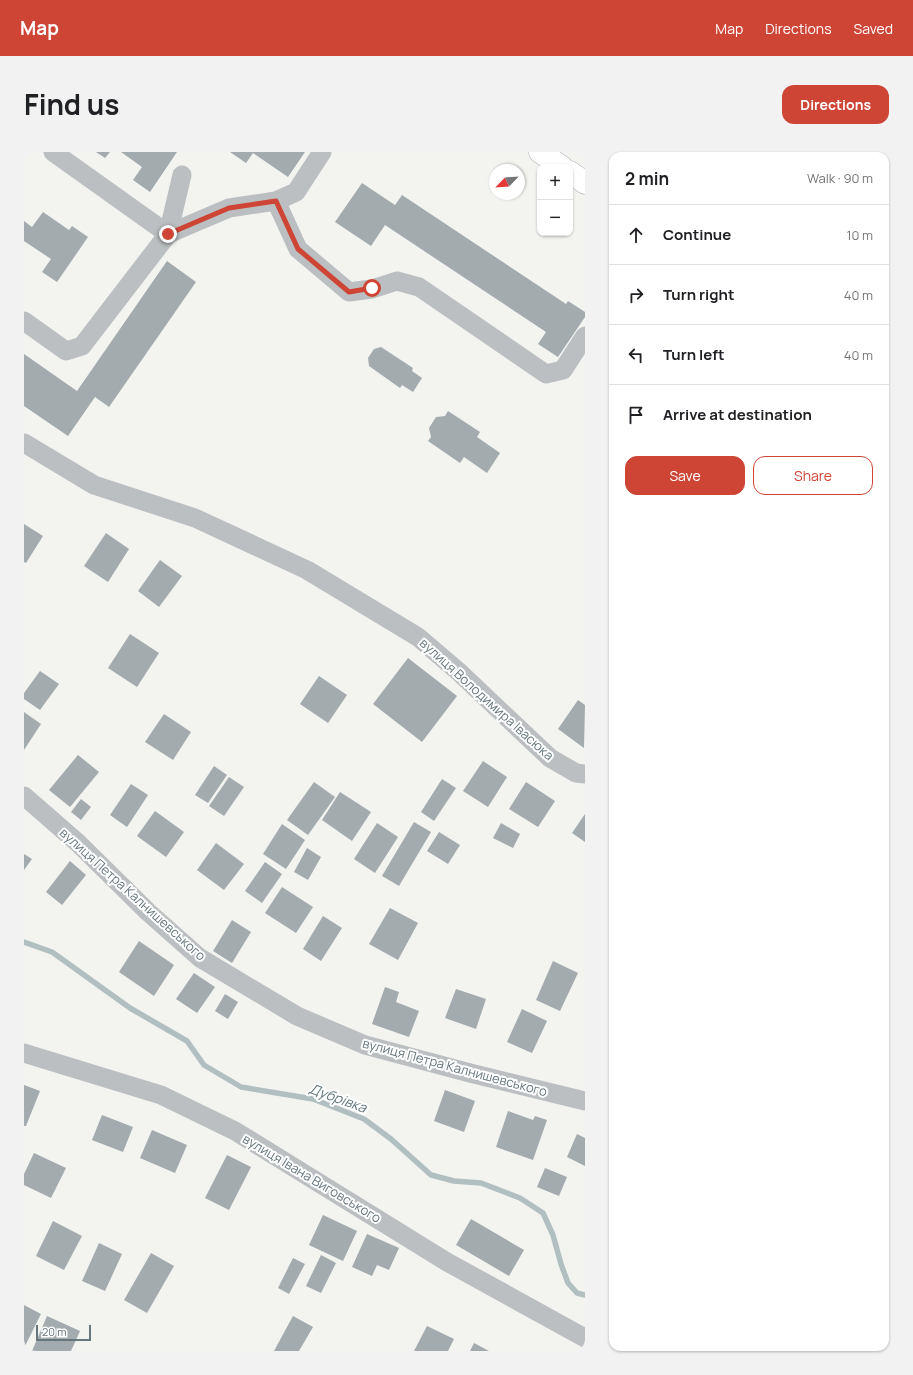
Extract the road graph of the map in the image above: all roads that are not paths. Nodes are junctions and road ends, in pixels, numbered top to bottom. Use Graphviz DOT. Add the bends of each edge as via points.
graph roads {
  1 [pos="53,152"];
  2 [pos="322,152"];
  3 [pos="573,174"];
  4 [pos="182,175"];
  5 [pos="585,183"];
  6 [pos="276,201"];
  7 [pos="168,234"];
  8 [pos="24,321"];
  9 [pos="585,336"];
  10 [pos="24,443"];
  11 [pos="585,774"];
  12 [pos="24,796"];
  13 [pos="24,1053"];
  14 [pos="585,1101"];
  15 [pos="585,1338"];
  1 -- 7 [label="street"];
  2 -- 6 [label="street" via="296,192"];
  3 -- 5 [label="main road"];
  4 -- 7 [label="street"];
  6 -- 7 [label="street" via="229,208"];
  6 -- 9 [label="street" via="298,249 349,292 397,281 419,287 546,374 563,370"];
  7 -- 8 [label="street" via="82,346 66,350"];
  10 -- 11 [label="street, вулиця Володимира Івасюка" via="94,485 195,518 307,570 418,637 550,758 576,773"];
  12 -- 14 [label="street, вулиця Петра Калнишевського" via="200,958 297,1016 365,1045"];
  13 -- 15 [label="street, вулиця Івана Виговського" via="161,1095 235,1131 447,1262"];
}
